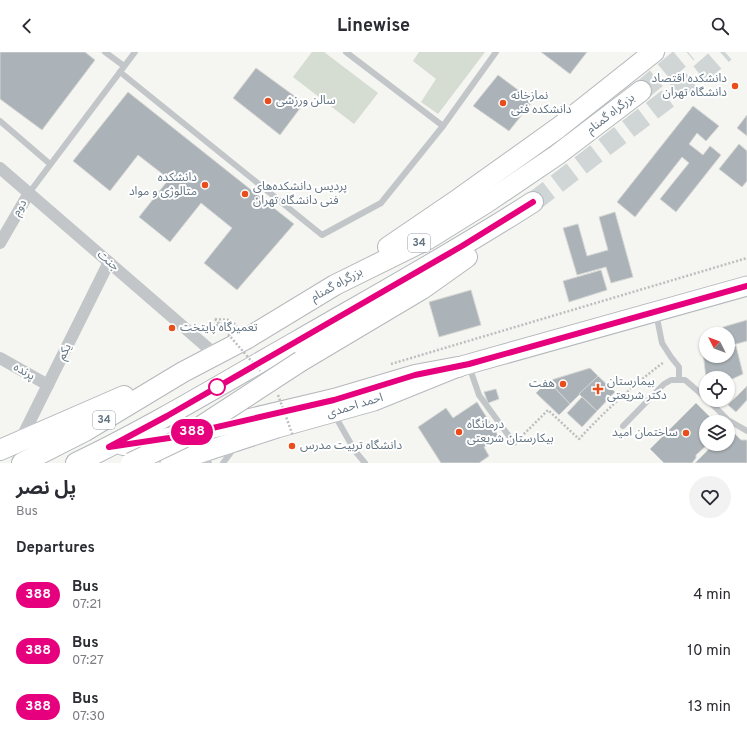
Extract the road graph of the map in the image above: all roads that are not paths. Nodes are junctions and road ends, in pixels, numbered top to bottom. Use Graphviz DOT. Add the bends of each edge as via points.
graph roads {
  1 [pos="105,52"];
  2 [pos="135,52"];
  3 [pos="346,52"];
  4 [pos="496,52"];
  5 [pos="654,52"];
  6 [pos="122,69"];
  7 [pos="641,91"];
  8 [pos="0,121"];
  9 [pos="443,126"];
  10 [pos="50,164"];
  11 [pos="0,168"];
  12 [pos="29,193"];
  13 [pos="0,243"];
  14 [pos="109,262"];
  15 [pos="335,285"];
  16 [pos="742,290"];
  17 [pos="656,312"];
  18 [pos="216,355"];
  19 [pos="0,358"];
  20 [pos="463,366"];
  21 [pos="183,372"];
  22 [pos="679,379"];
  23 [pos="48,386"];
  24 [pos="699,392"];
  25 [pos="715,407"];
  26 [pos="333,413"];
  27 [pos="623,426"];
  28 [pos="747,431"];
  29 [pos="257,435"];
  30 [pos="20,441"];
  31 [pos="514,443"];
  32 [pos="109,447"];
  33 [pos="0,450"];
  34 [pos="175,461"];
  35 [pos="22,463"];
  36 [pos="76,463"];
  37 [pos="131,463"];
  38 [pos="209,463"];
  39 [pos="223,463"];
  40 [pos="365,463"];
  1 -- 6 [label="lane"];
  2 -- 6 [label="lane"];
  3 -- 9 [label="lane"];
  4 -- 9 [label="lane"];
  5 -- 15 [label="highway" via="558,128"];
  6 -- 9 [label="lane" via="322,235 381,203"];
  6 -- 10 [label="lane"];
  7 -- 15 [label="highway, بزرگراه گمنام / 34" via="557,155 486,203 428,238"];
  8 -- 10 [label="lane"];
  10 -- 12 [label="lane"];
  11 -- 12 [label="street, جنت"];
  12 -- 13 [label="street, دوم"];
  12 -- 14 [label="street, جنت"];
  14 -- 18 [label="street, جنت"];
  14 -- 23 [label="street, یکم"];
  15 -- 18 [label="highway, بزرگراه گمنام / 34"];
  16 -- 17 [label="main road, احمد احمدی"];
  17 -- 20 [label="main road, احمد احمدی"];
  17 -- 22 [label="lane" via="662,343 679,366"];
  18 -- 21 [label="highway, بزرگراه گمنام / 34"];
  19 -- 23 [label="street, پرنده"];
  20 -- 26 [label="main road, احمد احمدی" via="374,401"];
  20 -- 31 [label="lane" via="479,395"];
  20 -- 32 [label="highway" via="415,375 334,400 169,438"];
  21 -- 30 [label="highway"];
  21 -- 35 [label="highway, بزرگراه گمنام / 34" via="85,431"];
  22 -- 24 [label="lane" via="685,380"];
  22 -- 27 [label="lane" via="664,384"];
  23 -- 30 [label="street, یکم"];
  25 -- 28 [label="lane" via="728,420"];
  26 -- 29 [label="main road, احمد احمدی"];
  26 -- 40 [label="lane"];
  29 -- 34 [label="main road, احمد احمدی"];
  29 -- 39 [label="lane" via="232,451"];
  30 -- 33 [label="highway"];
  32 -- 36 [label="highway, 34"];
  32 -- 37 [label="highway, 34, bridge" via="462,246 533,202 470,254 422,289 301,361 183,438"];
  34 -- 38 [label="lane"];
}
